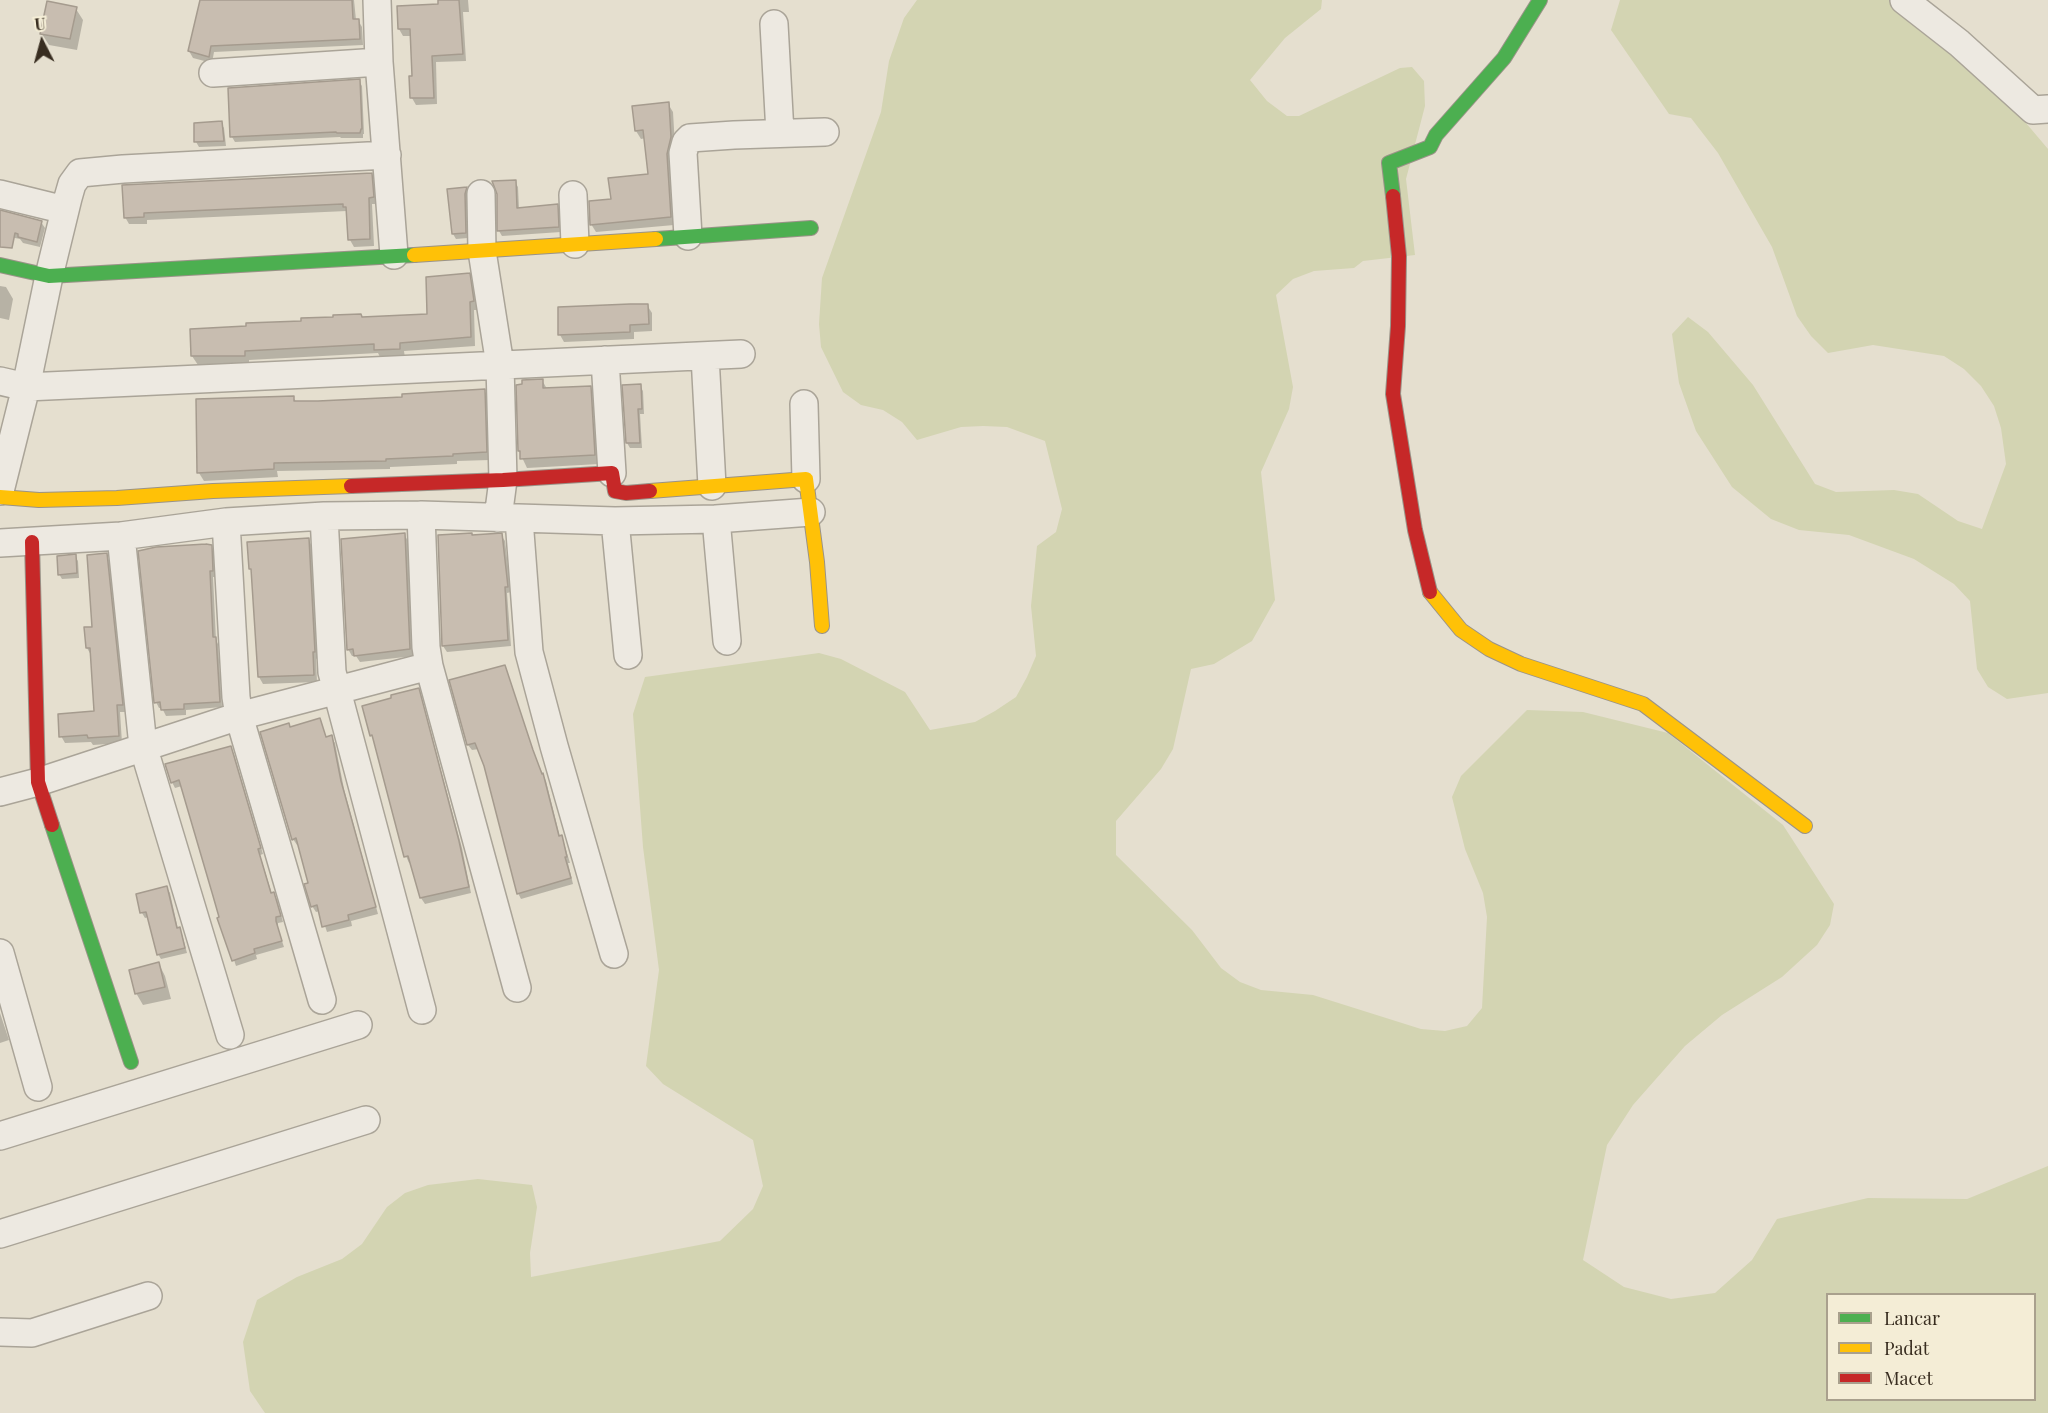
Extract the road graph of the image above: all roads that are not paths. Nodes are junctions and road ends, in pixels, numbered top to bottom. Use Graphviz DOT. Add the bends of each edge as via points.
graph roads {
  1 [pos="377,0"];
  2 [pos="1540,0"];
  3 [pos="1904,0"];
  4 [pos="774,24"];
  5 [pos="379,62"];
  6 [pos="213,73"];
  7 [pos="2048,109"];
  8 [pos="825,132"];
  9 [pos="780,133"];
  10 [pos="387,155"];
  11 [pos="0,194"];
  12 [pos="481,194"];
  13 [pos="573,195"];
  14 [pos="65,210"];
  15 [pos="811,228"];
  16 [pos="688,236"];
  17 [pos="575,244"];
  18 [pos="482,251"];
  19 [pos="393,255"];
  20 [pos="0,265"];
  21 [pos="49,276"];
  22 [pos="741,354"];
  23 [pos="705,356"];
  24 [pos="605,360"];
  25 [pos="500,365"];
  26 [pos="13,384"];
  27 [pos="804,404"];
  28 [pos="612,473"];
  29 [pos="806,479"];
  30 [pos="503,480"];
  31 [pos="712,486"];
  32 [pos="0,491"];
  33 [pos="0,497"];
  34 [pos="811,512"];
  35 [pos="421,515"];
  36 [pos="324,516"];
  37 [pos="509,519"];
  38 [pos="716,519"];
  39 [pos="226,522"];
  40 [pos="615,522"];
  41 [pos="122,536"];
  42 [pos="32,542"];
  43 [pos="0,543"];
  44 [pos="822,626"];
  45 [pos="727,641"];
  46 [pos="628,655"];
  47 [pos="429,666"];
  48 [pos="336,689"];
  49 [pos="239,716"];
  50 [pos="143,746"];
  51 [pos="38,782"];
  52 [pos="0,792"];
  53 [pos="1805,826"];
  54 [pos="0,953"];
  55 [pos="614,954"];
  56 [pos="517,988"];
  57 [pos="322,1000"];
  58 [pos="422,1010"];
  59 [pos="358,1025"];
  60 [pos="230,1035"];
  61 [pos="131,1062"];
  62 [pos="38,1087"];
  63 [pos="366,1119"];
  64 [pos="0,1136"];
  65 [pos="0,1234"];
  66 [pos="148,1296"];
  67 [pos="0,1332"];
  1 -- 5 [label="street"];
  2 -- 53 [label="street" via="1504,58 1436,135 1430,147 1389,163 1399,256 1393,394 1428,590 1461,630 1489,649 1521,664 1644,704"];
  3 -- 7 [label="street" via="1959,43 2032,110"];
  4 -- 9 [label="street"];
  5 -- 6 [label="street"];
  5 -- 10 [label="street"];
  8 -- 9 [label="street"];
  9 -- 16 [label="street" via="695,136 686,142 683,167"];
  10 -- 14 [label="street" via="80,173 72,184"];
  10 -- 19 [label="street"];
  11 -- 14 [label="street"];
  12 -- 18 [label="street"];
  13 -- 17 [label="street"];
  14 -- 21 [label="street"];
  15 -- 16 [label="street"];
  16 -- 17 [label="street"];
  17 -- 18 [label="street"];
  18 -- 19 [label="street"];
  18 -- 25 [label="street"];
  19 -- 21 [label="street"];
  20 -- 21 [label="street"];
  21 -- 26 [label="street"];
  22 -- 23 [label="street"];
  23 -- 24 [label="street"];
  23 -- 31 [label="street"];
  24 -- 25 [label="street"];
  24 -- 28 [label="street"];
  25 -- 26 [label="street"];
  25 -- 30 [label="street"];
  26 -- 32 [label="street"];
  27 -- 29 [label="street"];
  28 -- 30 [label="street"];
  28 -- 31 [label="street" via="618,493"];
  29 -- 31 [label="street"];
  29 -- 34 [label="street"];
  30 -- 33 [label="street" via="39,500"];
  30 -- 37 [label="street"];
  34 -- 38 [label="street"];
  34 -- 44 [label="street"];
  35 -- 36 [label="street"];
  35 -- 37 [label="street"];
  35 -- 47 [label="street"];
  36 -- 39 [label="street"];
  36 -- 48 [label="street"];
  37 -- 40 [label="street"];
  37 -- 55 [label="street" via="529,652"];
  38 -- 40 [label="street"];
  38 -- 45 [label="street"];
  39 -- 41 [label="street"];
  39 -- 49 [label="street"];
  40 -- 46 [label="street"];
  41 -- 42 [label="street"];
  41 -- 50 [label="street"];
  42 -- 43 [label="street"];
  42 -- 51 [label="street"];
  47 -- 48 [label="street"];
  47 -- 56 [label="street"];
  48 -- 49 [label="street"];
  48 -- 58 [label="street"];
  49 -- 50 [label="street"];
  49 -- 57 [label="street"];
  50 -- 51 [label="street"];
  50 -- 60 [label="street"];
  51 -- 52 [label="street"];
  51 -- 61 [label="street"];
  54 -- 62 [label="street"];
  59 -- 64 [label="street"];
  63 -- 65 [label="street"];
  66 -- 67 [label="street" via="32,1333"];
}
